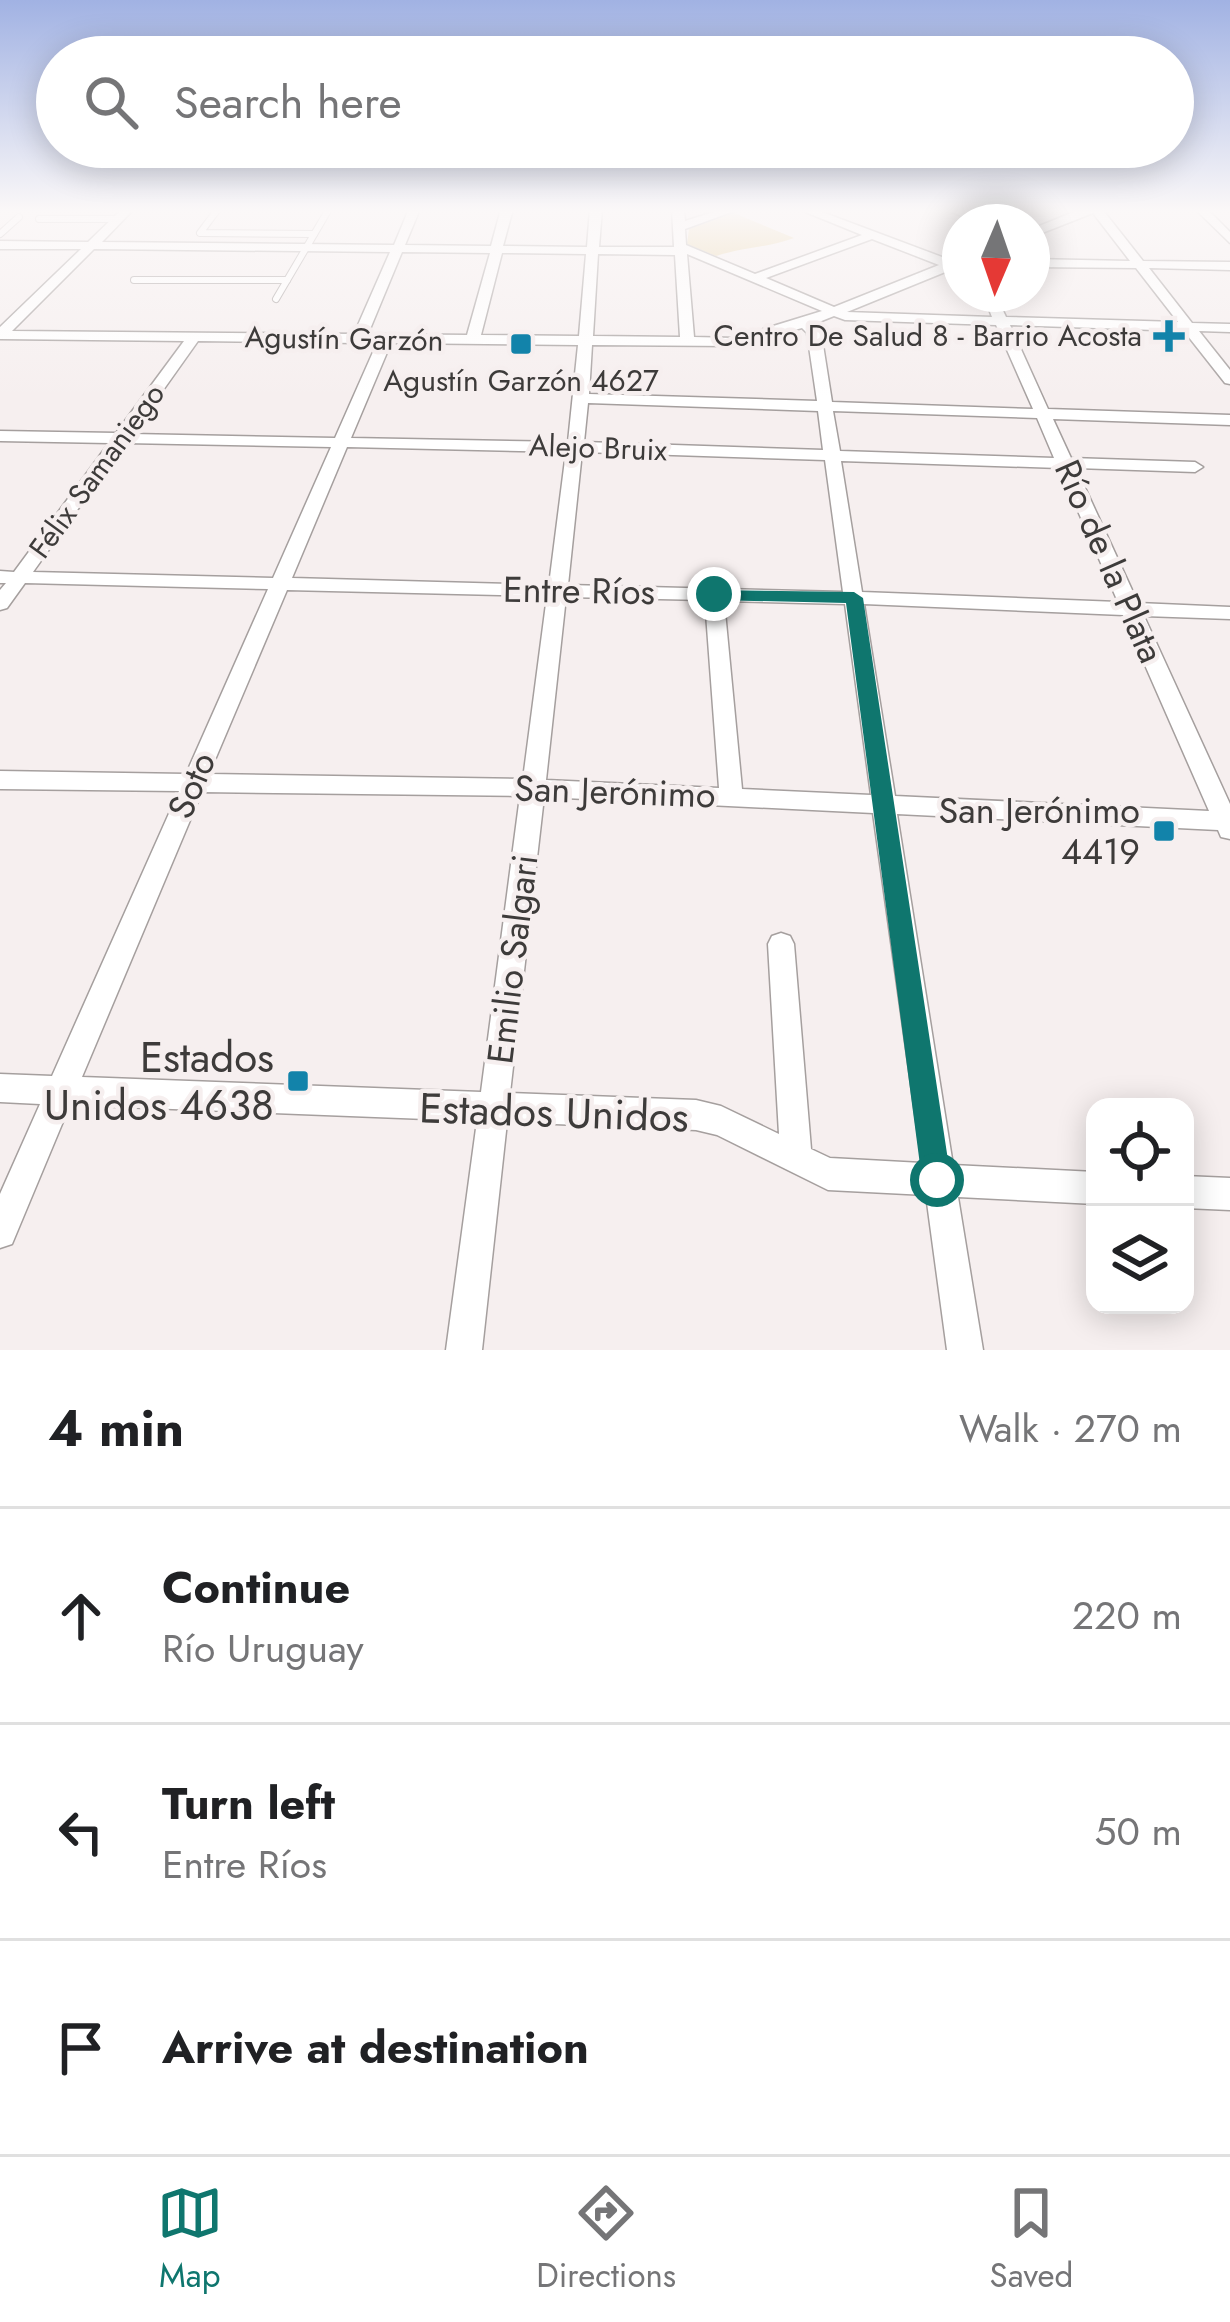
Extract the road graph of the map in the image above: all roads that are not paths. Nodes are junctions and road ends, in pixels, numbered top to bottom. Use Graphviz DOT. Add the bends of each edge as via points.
graph roads {
  1 [pos="64,272"];
  2 [pos="292,272"];
  3 [pos="388,272"];
  4 [pos="490,272"];
  5 [pos="590,272"];
  6 [pos="682,272"];
  7 [pos="744,272"];
  8 [pos="772,272"];
  9 [pos="933,272"];
  10 [pos="1145,272"];
  11 [pos="758,277"];
  12 [pos="134,280"];
  13 [pos="287,280"];
  14 [pos="276,299"];
  15 [pos="832,311"];
  16 [pos="996,312"];
  17 [pos="1000,321"];
  18 [pos="805,323"];
  19 [pos="1188,327"];
  20 [pos="1230,328"];
  21 [pos="0,335"];
  22 [pos="194,338"];
  23 [pos="359,339"];
  24 [pos="386,340"];
  25 [pos="473,340"];
  26 [pos="585,341"];
  27 [pos="687,341"];
  28 [pos="1230,380"];
  29 [pos="581,398"];
  30 [pos="822,406"];
  31 [pos="1042,414"];
  32 [pos="1230,420"];
  33 [pos="0,436"];
  34 [pos="122,437"];
  35 [pos="343,442"];
  36 [pos="574,447"];
  37 [pos="832,455"];
  38 [pos="1066,463"];
  39 [pos="1195,467"];
  40 [pos="10,577"];
  41 [pos="278,584"];
  42 [pos="559,589"];
  43 [pos="714,594"];
  44 [pos="854,598"];
  45 [pos="0,604"];
  46 [pos="1133,609"];
  47 [pos="1230,613"];
  48 [pos="0,780"];
  49 [pos="193,781"];
  50 [pos="535,788"];
  51 [pos="731,795"];
  52 [pos="884,804"];
  53 [pos="1229,824"];
  54 [pos="781,944"];
  55 [pos="0,1088"];
  56 [pos="61,1091"];
  57 [pos="493,1109"];
  58 [pos="796,1160"];
  59 [pos="937,1180"];
  60 [pos="1086,1188"];
  61 [pos="1194,1193"];
  62 [pos="1230,1195"];
  63 [pos="0,1232"];
  64 [pos="464,1350"];
  65 [pos="964,1350"];
  1 -- 21 [label="street"];
  2 -- 13 [label="lane"];
  3 -- 23 [label="street"];
  4 -- 25 [label="street"];
  5 -- 26 [label="street, Emilio Salgari"];
  6 -- 27 [label="street"];
  7 -- 11 [label="street"];
  8 -- 11 [label="street"];
  9 -- 15 [label="street, Agustín Garzón"];
  10 -- 19 [label="street"];
  11 -- 15 [label="street"];
  12 -- 13 [label="lane"];
  13 -- 14 [label="lane"];
  15 -- 17 [label="street"];
  15 -- 18 [label="street, Agustín Garzón"];
  16 -- 17 [label="street, Río de la Plata"];
  17 -- 19 [label="street"];
  17 -- 31 [label="street, Río de la Plata"];
  18 -- 27 [label="street, Agustín Garzón" via="748,340"];
  18 -- 30 [label="street" via="814,332"];
  19 -- 20 [label="street"];
  19 -- 28 [label="street"];
  21 -- 22 [label="street, Agustín Garzón"];
  22 -- 23 [label="street, Agustín Garzón"];
  22 -- 34 [label="street, Félix Samaniego"];
  23 -- 24 [label="street, Agustín Garzón"];
  24 -- 25 [label="street, Agustín Garzón"];
  24 -- 35 [label="street, Soto"];
  25 -- 26 [label="street, Agustín Garzón"];
  26 -- 27 [label="street, Agustín Garzón"];
  26 -- 29 [label="street, Emilio Salgari"];
  29 -- 30 [label="street"];
  29 -- 36 [label="street, Emilio Salgari"];
  30 -- 31 [label="street"];
  30 -- 37 [label="street"];
  31 -- 32 [label="street"];
  31 -- 38 [label="street, Río de la Plata"];
  33 -- 34 [label="street, Alejo Bruix"];
  34 -- 35 [label="street, Alejo Bruix"];
  34 -- 40 [label="street, Félix Samaniego"];
  35 -- 36 [label="street, Alejo Bruix"];
  35 -- 41 [label="street, Soto"];
  36 -- 37 [label="street, Alejo Bruix"];
  36 -- 42 [label="street, Emilio Salgari"];
  37 -- 38 [label="street, Alejo Bruix"];
  37 -- 44 [label="street"];
  38 -- 39 [label="street, Alejo Bruix"];
  38 -- 46 [label="street, Río de la Plata"];
  40 -- 41 [label="street, Entre Ríos"];
  40 -- 45 [label="street, Félix Samaniego"];
  41 -- 42 [label="street, Entre Ríos"];
  41 -- 49 [label="street, Soto"];
  42 -- 43 [label="street, Entre Ríos"];
  42 -- 50 [label="street, Emilio Salgari"];
  43 -- 44 [label="street, Entre Ríos"];
  43 -- 51 [label="street"];
  44 -- 46 [label="street, Entre Ríos"];
  44 -- 52 [label="street"];
  46 -- 47 [label="street, Entre Ríos"];
  46 -- 53 [label="street, Río de la Plata"];
  48 -- 49 [label="street, San Jerónimo"];
  49 -- 50 [label="street, San Jerónimo"];
  49 -- 56 [label="street, Soto"];
  50 -- 51 [label="street, San Jerónimo"];
  50 -- 57 [label="street, Emilio Salgari"];
  51 -- 52 [label="street, San Jerónimo"];
  52 -- 53 [label="street, San Jerónimo"];
  52 -- 59 [label="street"];
  54 -- 58 [label="street"];
  55 -- 56 [label="street, Estados Unidos"];
  56 -- 57 [label="street, Estados Unidos"];
  56 -- 63 [label="street, Soto"];
  57 -- 58 [label="street, Estados Unidos" via="696,1115"];
  57 -- 64 [label="street, Emilio Salgari"];
  58 -- 59 [label="street, Estados Unidos" via="828,1174"];
  59 -- 60 [label="street, Estados Unidos"];
  59 -- 65 [label="street"];
  61 -- 62 [label="street"];
}
